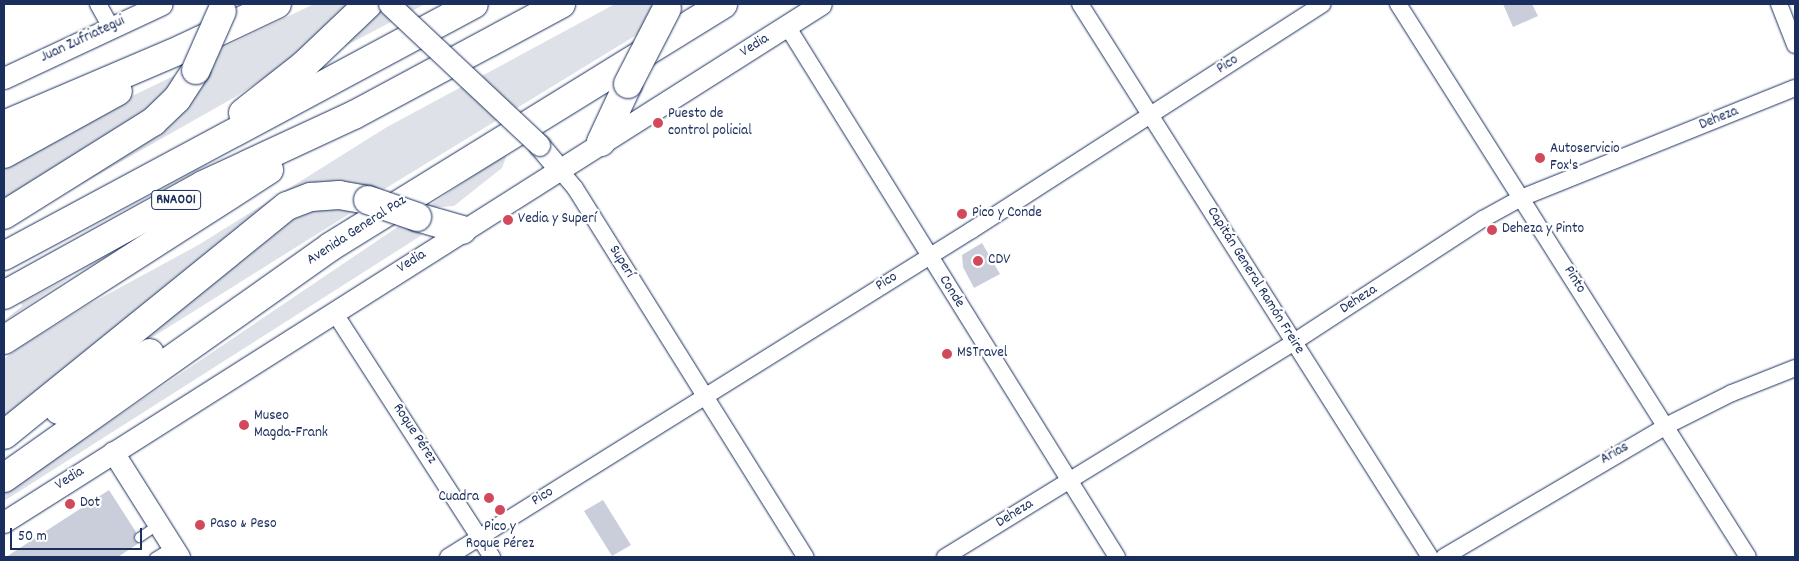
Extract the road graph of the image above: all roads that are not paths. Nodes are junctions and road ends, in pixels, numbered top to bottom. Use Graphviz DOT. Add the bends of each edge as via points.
graph roads {
  1 [pos="98,4"];
  2 [pos="162,4"];
  3 [pos="277,4"];
  4 [pos="368,4"];
  5 [pos="389,4"];
  6 [pos="474,4"];
  7 [pos="561,4"];
  8 [pos="723,4"];
  9 [pos="821,4"];
  10 [pos="1080,4"];
  11 [pos="1323,4"];
  12 [pos="1398,4"];
  13 [pos="1779,4"];
  14 [pos="669,6"];
  15 [pos="223,7"];
  16 [pos="787,26"];
  17 [pos="111,27"];
  18 [pos="1795,45"];
  19 [pos="189,59"];
  20 [pos="4,78"];
  21 [pos="1795,88"];
  22 [pos="354,115"];
  23 [pos="1150,116"];
  24 [pos="4,125"];
  25 [pos="601,142"];
  26 [pos="4,154"];
  27 [pos="184,159"];
  28 [pos="558,169"];
  29 [pos="1521,198"];
  30 [pos="4,215"];
  31 [pos="462,230"];
  32 [pos="330,247"];
  33 [pos="4,256"];
  34 [pos="928,256"];
  35 [pos="4,295"];
  36 [pos="334,312"];
  37 [pos="4,340"];
  38 [pos="1294,342"];
  39 [pos="1795,368"];
  40 [pos="704,395"];
  41 [pos="1666,426"];
  42 [pos="4,435"];
  43 [pos="55,440"];
  44 [pos="4,441"];
  45 [pos="113,452"];
  46 [pos="4,471"];
  47 [pos="4,478"];
  48 [pos="1069,480"];
  49 [pos="4,522"];
  50 [pos="158,524"];
  51 [pos="139,537"];
  52 [pos="480,537"];
  53 [pos="176,552"];
  54 [pos="154,557"];
  55 [pos="448,557"];
  56 [pos="492,557"];
  57 [pos="806,557"];
  58 [pos="945,557"];
  59 [pos="1116,557"];
  60 [pos="1430,557"];
  61 [pos="1444,557"];
  62 [pos="1748,557"];
  1 -- 17 [label="street"];
  2 -- 17 [label="street, Juan Zufriategui"];
  3 -- 19 [label="highway"];
  4 -- 27 [label="highway" via="304,65"];
  5 -- 28 [label="street, Superí, bridge" via="539,145"];
  6 -- 27 [label="highway, RNA001"];
  7 -- 22 [label="highway, RNA001"];
  8 -- 32 [label="highway, Avenida General Paz"];
  9 -- 16 [label="street, Vedia"];
  10 -- 23 [label="street, Capitán General Ramón Freire"];
  11 -- 23 [label="street, Pico"];
  12 -- 29 [label="street, Pinto"];
  13 -- 18 [label="street"];
  14 -- 25 [label="highway, bridge"];
  15 -- 19 [label="highway, bridge"];
  16 -- 25 [label="street, Vedia"];
  16 -- 34 [label="street, Conde"];
  17 -- 20 [label="street, Juan Zufriategui"];
  19 -- 24 [label="highway"];
  19 -- 26 [label="highway"];
  19 -- 30 [label="highway" via="177,99 153,122"];
  21 -- 29 [label="street, Deheza"];
  22 -- 35 [label="highway, RNA001" via="203,185"];
  22 -- 37 [label="highway"];
  23 -- 34 [label="street, Pico"];
  23 -- 38 [label="street, Capitán General Ramón Freire"];
  25 -- 28 [label="street, Vedia"];
  27 -- 33 [label="highway, RNA001"];
  28 -- 31 [label="street, Vedia"];
  28 -- 40 [label="street, Superí" via="575,188"];
  29 -- 38 [label="street, Deheza" via="1483,219"];
  29 -- 41 [label="street, Pinto"];
  31 -- 36 [label="street, Vedia"];
  31 -- 42 [label="highway, bridge" via="368,200 339,195 311,197 287,206"];
  32 -- 43 [label="highway, Avenida General Paz"];
  32 -- 44 [label="highway" via="283,270 29,429"];
  34 -- 40 [label="street, Pico"];
  34 -- 48 [label="street, Conde"];
  36 -- 45 [label="street, Vedia"];
  36 -- 52 [label="street, Roque Pérez"];
  38 -- 48 [label="street, Deheza"];
  38 -- 60 [label="street, Capitán General Ramón Freire"];
  39 -- 41 [label="street, Arias" via="1732,393"];
  40 -- 52 [label="street, Pico"];
  40 -- 57 [label="street, Superí"];
  41 -- 61 [label="street, Arias"];
  41 -- 62 [label="street, Pinto"];
  43 -- 46 [label="highway"];
  43 -- 47 [label="highway, Avenida General Paz"];
  45 -- 49 [label="street, Vedia"];
  45 -- 50 [label="street"];
  48 -- 58 [label="street, Deheza"];
  48 -- 59 [label="street, Conde"];
  50 -- 51 [label="lane"];
  50 -- 53 [label="street"];
  52 -- 55 [label="street, Pico"];
  52 -- 56 [label="street, Roque Pérez"];
  53 -- 54 [label="lane"];
}
